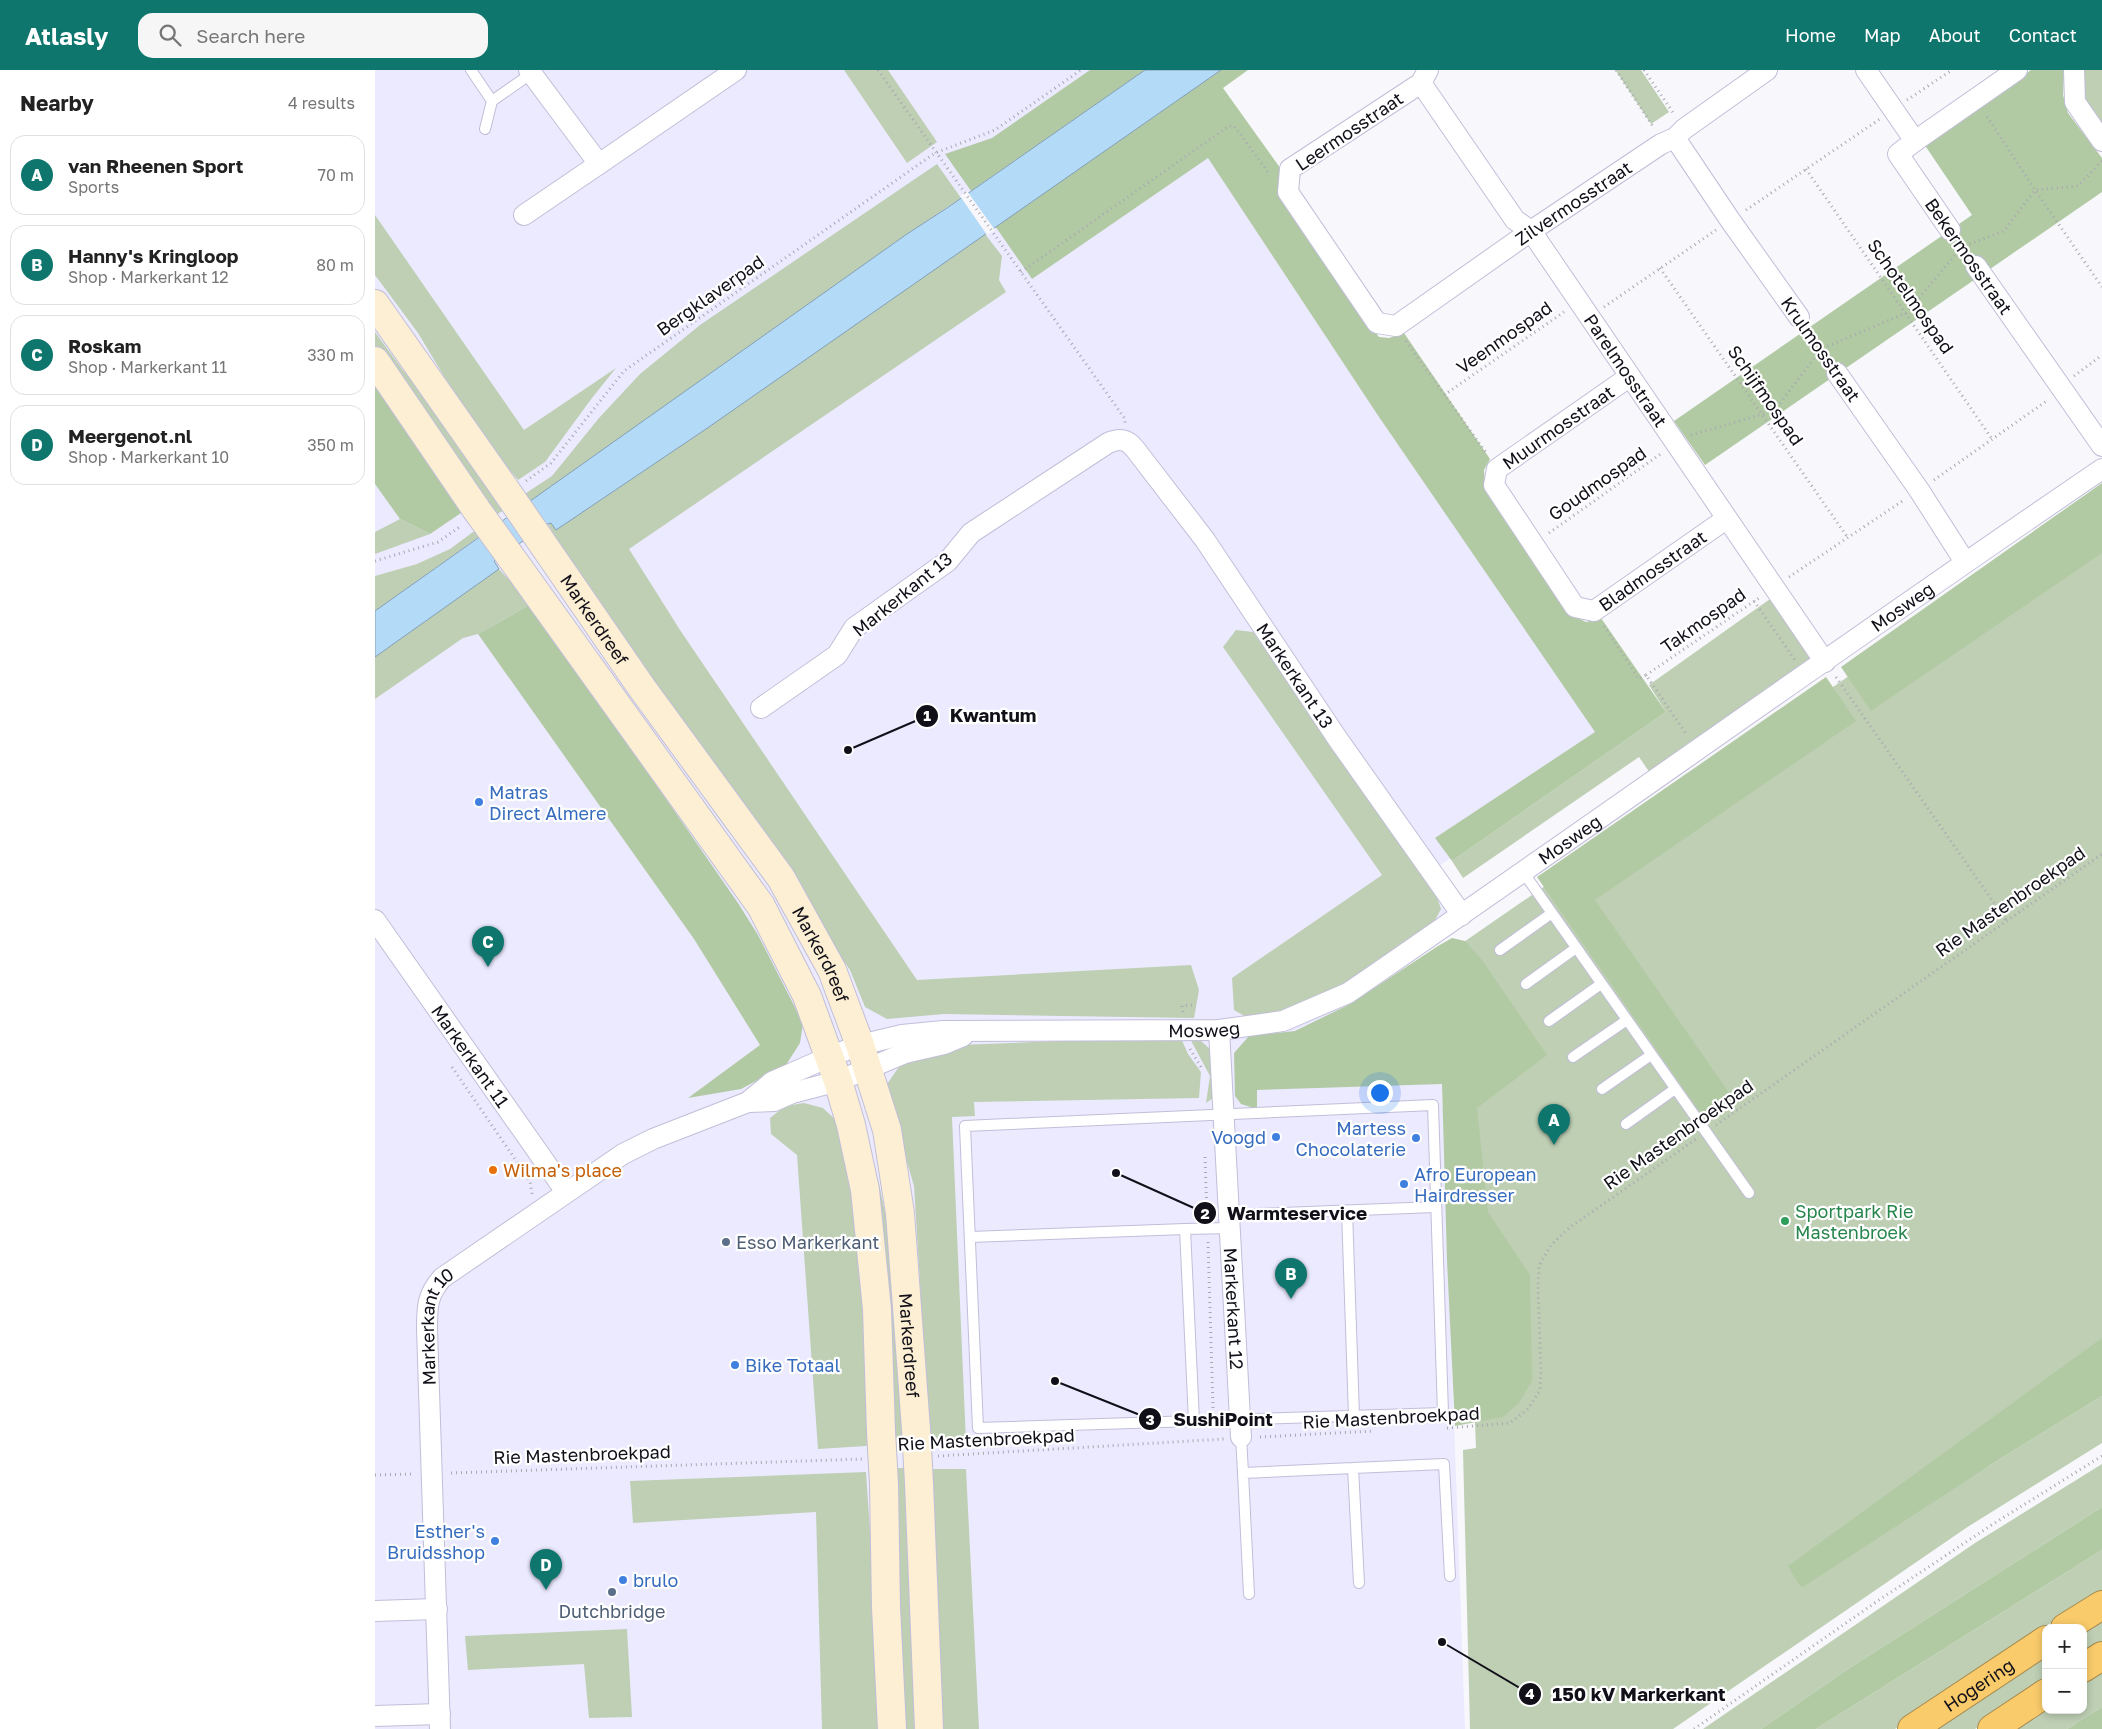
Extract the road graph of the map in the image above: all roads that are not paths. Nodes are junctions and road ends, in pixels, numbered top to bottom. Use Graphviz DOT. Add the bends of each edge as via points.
graph roads {
  1 [pos="471,70"];
  2 [pos="735,70"];
  3 [pos="1767,70"];
  4 [pos="1866,70"];
  5 [pos="2017,70"];
  6 [pos="2074,70"];
  7 [pos="531,72"];
  8 [pos="1424,77"];
  9 [pos="493,100"];
  10 [pos="485,129"];
  11 [pos="1673,137"];
  12 [pos="1915,141"];
  13 [pos="2102,141"];
  14 [pos="599,164"];
  15 [pos="524,215"];
  16 [pos="1951,230"];
  17 [pos="1531,231"];
  18 [pos="1976,266"];
  19 [pos="375,304"];
  20 [pos="1799,317"];
  21 [pos="1386,325"];
  22 [pos="375,361"];
  23 [pos="1837,374"];
  24 [pos="1629,377"];
  25 [pos="2102,446"];
  26 [pos="2102,469"];
  27 [pos="1726,518"];
  28 [pos="1965,562"];
  29 [pos="1585,609"];
  30 [pos="1825,662"];
  31 [pos="761,708"];
  32 [pos="1523,872"];
  33 [pos="1552,913"];
  34 [pos="1462,915"];
  35 [pos="375,920"];
  36 [pos="1576,948"];
  37 [pos="1500,950"];
  38 [pos="1526,984"];
  39 [pos="1601,984"];
  40 [pos="1627,1020"];
  41 [pos="1549,1021"];
  42 [pos="1219,1030"];
  43 [pos="1651,1055"];
  44 [pos="864,1057"];
  45 [pos="1573,1057"];
  46 [pos="834,1068"];
  47 [pos="1602,1089"];
  48 [pos="1675,1089"];
  49 [pos="1224,1114"];
  50 [pos="1626,1124"];
  51 [pos="566,1192"];
  52 [pos="1749,1193"];
  53 [pos="1435,1207"];
  54 [pos="1347,1210"];
  55 [pos="1230,1222"];
  56 [pos="1185,1229"];
  57 [pos="970,1237"];
  58 [pos="1354,1416"];
  59 [pos="1194,1421"];
  60 [pos="1241,1429"];
  61 [pos="1353,1468"];
  62 [pos="1243,1473"];
  63 [pos="1450,1576"];
  64 [pos="1359,1583"];
  65 [pos="1249,1594"];
  66 [pos="2102,1605"];
  67 [pos="437,1609"];
  68 [pos="375,1611"];
  69 [pos="2071,1624"];
  70 [pos="2042,1643"];
  71 [pos="2102,1656"];
  72 [pos="2087,1665"];
  73 [pos="2042,1696"];
  74 [pos="375,1716"];
  75 [pos="440,1722"];
  76 [pos="892,1729"];
  77 [pos="929,1729"];
  78 [pos="1912,1729"];
  79 [pos="1992,1729"];
  1 -- 9 [label="lane"];
  2 -- 14 [label="street"];
  3 -- 11 [label="street, Zilvermosstraat"];
  4 -- 12 [label="street"];
  5 -- 12 [label="street"];
  6 -- 13 [label="street" via="2075,102"];
  7 -- 9 [label="lane"];
  7 -- 14 [label="street"];
  8 -- 17 [label="street, Parelmosstraat" via="1515,220"];
  8 -- 21 [label="street, Leermosstraat" via="1290,169 1288,179 1288,192"];
  9 -- 10 [label="lane"];
  11 -- 17 [label="street, Zilvermosstraat"];
  11 -- 20 [label="street, Krulmosstraat"];
  12 -- 16 [label="street, Bekermosstraat" via="1897,154"];
  14 -- 15 [label="street"];
  17 -- 21 [label="street, Zilvermosstraat"];
  17 -- 24 [label="street, Parelmosstraat"];
  18 -- 25 [label="street, Bekermosstraat"];
  19 -- 44 [label="main road, Markerdreef, bridge" via="512,487 538,536 642,688 781,878 832,970"];
  22 -- 46 [label="main road, Markerdreef, bridge" via="469,517 510,556 761,906 807,996"];
  23 -- 28 [label="street, Krulmosstraat"];
  24 -- 27 [label="street, Parelmosstraat"];
  24 -- 29 [label="street, Muurmosstraat" via="1497,469 1494,485 1534,544"];
  26 -- 28 [label="street, Mosweg"];
  27 -- 29 [label="street, Bladmosstraat"];
  27 -- 30 [label="street, Parelmosstraat"];
  28 -- 30 [label="street, Mosweg"];
  30 -- 32 [label="street, Mosweg"];
  31 -- 34 [label="street, Markerkant 13" via="837,655 854,628 948,561 971,533 1108,443 1123,439 1130,442 1205,540 1337,738"];
  32 -- 33 [label="lane"];
  32 -- 34 [label="street, Mosweg"];
  33 -- 36 [label="lane"];
  33 -- 37 [label="lane"];
  34 -- 42 [label="street, Mosweg" via="1348,994 1283,1021"];
  35 -- 51 [label="street, Markerkant 11"];
  36 -- 38 [label="lane"];
  36 -- 39 [label="lane"];
  39 -- 40 [label="lane"];
  39 -- 41 [label="lane"];
  40 -- 43 [label="lane"];
  40 -- 45 [label="lane"];
  42 -- 44 [label="street, Mosweg" via="943,1031 902,1035"];
  42 -- 49 [label="street, Markerkant 12"];
  43 -- 47 [label="lane"];
  43 -- 48 [label="lane"];
  44 -- 46 [label="street, Mosweg"];
  44 -- 77 [label="main road, Markerdreef, bridge" via="887,1130 900,1213 916,1429"];
  46 -- 51 [label="street, Markerkant 10" via="772,1082 748,1102 623,1154"];
  46 -- 76 [label="main road, Markerdreef, bridge" via="865,1190 877,1309"];
  48 -- 50 [label="lane"];
  48 -- 52 [label="lane"];
  49 -- 53 [label="lane" via="1433,1105"];
  49 -- 55 [label="street, Markerkant 12"];
  49 -- 57 [label="lane" via="965,1126"];
  51 -- 67 [label="street, Markerkant 10" via="442,1278 432,1290 427,1319"];
  53 -- 54 [label="lane"];
  53 -- 58 [label="lane" via="1443,1413"];
  54 -- 55 [label="lane"];
  54 -- 58 [label="lane"];
  55 -- 56 [label="lane"];
  55 -- 60 [label="street, Markerkant 12"];
  56 -- 57 [label="lane"];
  56 -- 59 [label="lane"];
  57 -- 59 [label="lane" via="978,1428"];
  58 -- 60 [label="lane"];
  59 -- 60 [label="lane"];
  60 -- 62 [label="lane"];
  61 -- 62 [label="lane"];
  61 -- 63 [label="lane" via="1444,1464"];
  61 -- 64 [label="lane"];
  62 -- 65 [label="lane"];
  66 -- 69 [label="highway"];
  67 -- 68 [label="street"];
  67 -- 75 [label="street, Markerkant 10"];
  70 -- 78 [label="highway, Hogering"];
  71 -- 72 [label="highway"];
  73 -- 79 [label="highway"];
  74 -- 75 [label="street"];
}
